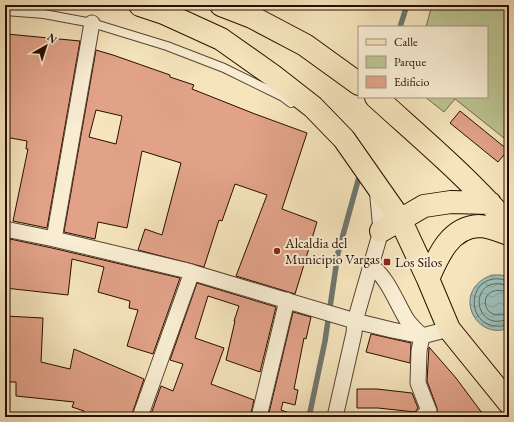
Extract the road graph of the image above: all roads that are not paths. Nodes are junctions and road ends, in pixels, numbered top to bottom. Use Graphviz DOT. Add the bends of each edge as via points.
graph roads {
  1 [pos="140,5"];
  2 [pos="221,5"];
  3 [pos="5,11"];
  4 [pos="92,23"];
  5 [pos="358,83"];
  6 [pos="377,98"];
  7 [pos="295,106"];
  8 [pos="308,114"];
  9 [pos="344,139"];
  10 [pos="376,184"];
  11 [pos="490,203"];
  12 [pos="400,219"];
  13 [pos="509,225"];
  14 [pos="5,229"];
  15 [pos="381,231"];
  16 [pos="509,234"];
  17 [pos="54,239"];
  18 [pos="371,266"];
  19 [pos="192,272"];
  20 [pos="428,279"];
  21 [pos="287,300"];
  22 [pos="355,321"];
  23 [pos="448,329"];
  24 [pos="422,336"];
  25 [pos="483,371"];
  26 [pos="509,381"];
  27 [pos="509,403"];
  28 [pos="140,417"];
  29 [pos="259,417"];
  30 [pos="335,417"];
  31 [pos="422,417"];
  1 -- 9 [label="main road" via="221,39 313,107"];
  2 -- 5 [label="main road" via="252,17 305,45"];
  3 -- 4 [label="lane" via="44,14"];
  4 -- 7 [label="lane" via="167,46 224,68 283,97"];
  4 -- 17 [label="street"];
  6 -- 11 [label="main road"];
  8 -- 9 [label="lane"];
  9 -- 10 [label="main road"];
  10 -- 12 [label="main road"];
  10 -- 15 [label="street"];
  11 -- 12 [label="main road" via="451,202 424,206"];
  11 -- 13 [label="main road"];
  12 -- 15 [label="main road"];
  12 -- 20 [label="main road"];
  14 -- 17 [label="street"];
  15 -- 18 [label="street"];
  16 -- 20 [label="main road" via="479,226 463,230 448,241"];
  17 -- 19 [label="street"];
  18 -- 22 [label="street"];
  18 -- 24 [label="street" via="385,282 408,321"];
  19 -- 21 [label="street"];
  19 -- 28 [label="street"];
  20 -- 23 [label="main road"];
  21 -- 22 [label="street"];
  21 -- 29 [label="street"];
  22 -- 24 [label="street"];
  22 -- 30 [label="street"];
  23 -- 24 [label="street"];
  23 -- 25 [label="main road"];
  24 -- 31 [label="street" via="418,383 429,411"];
  25 -- 26 [label="main road"];
  25 -- 27 [label="main road"];
}
